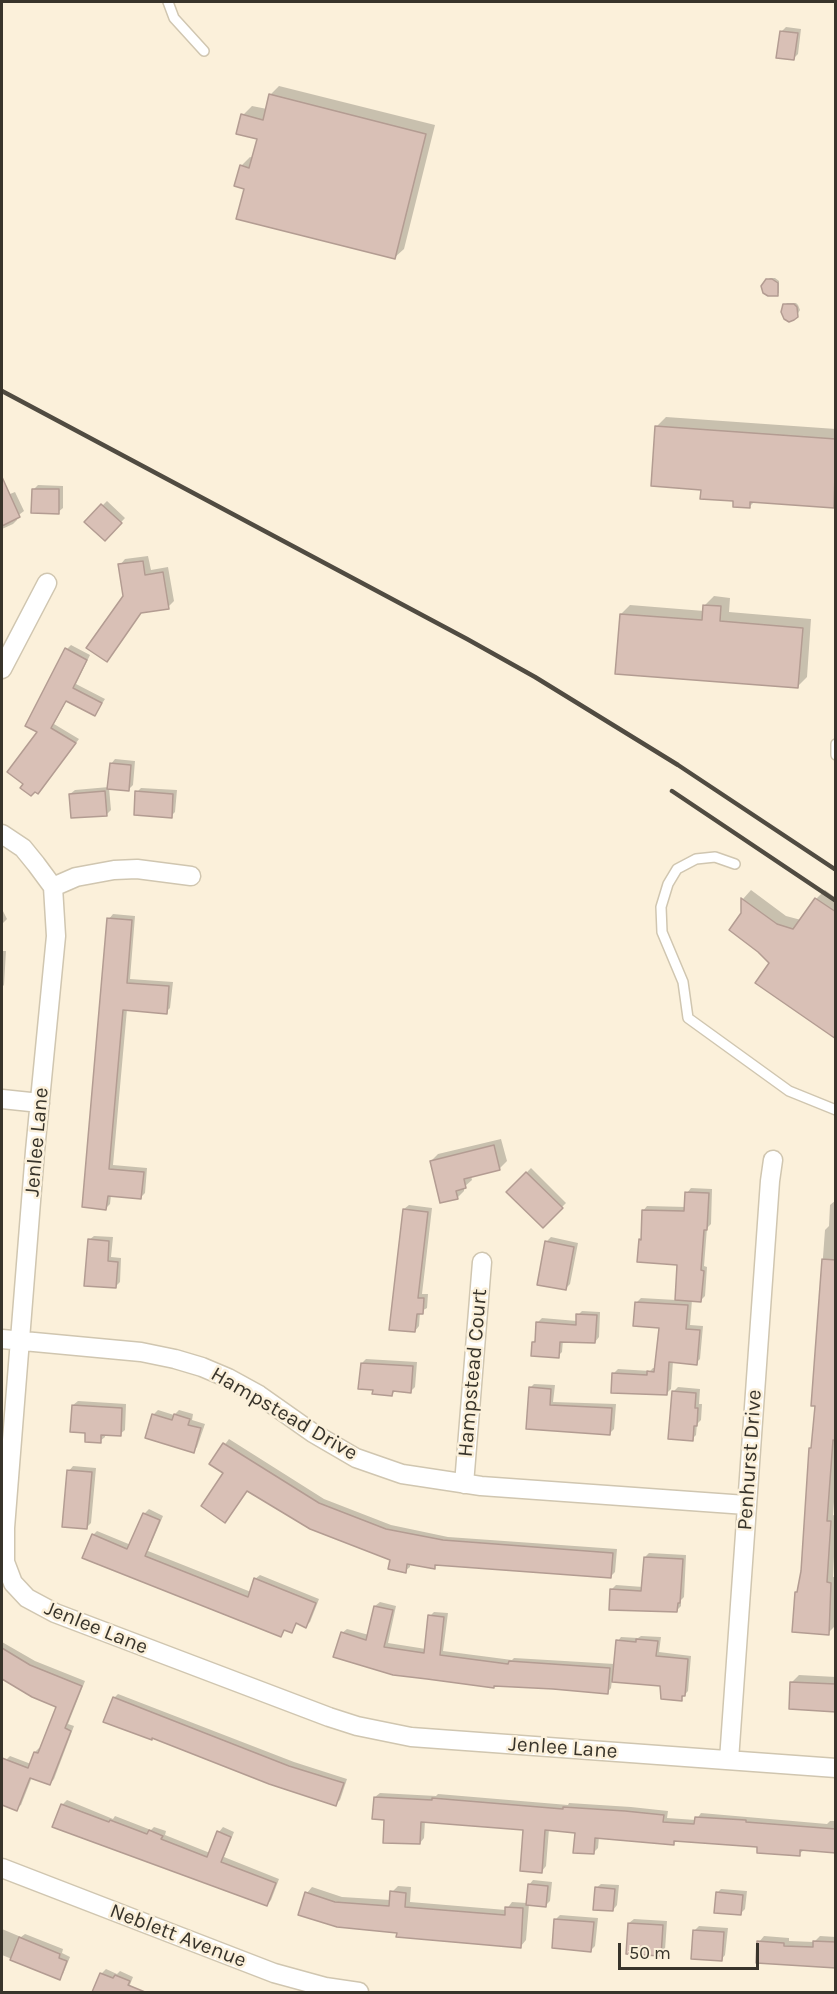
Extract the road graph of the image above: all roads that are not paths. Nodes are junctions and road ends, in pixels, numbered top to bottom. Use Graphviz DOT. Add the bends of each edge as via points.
graph roads {
  1 [pos="168,2"];
  2 [pos="204,51"];
  3 [pos="47,583"];
  4 [pos="2,669"];
  5 [pos="836,744"];
  6 [pos="836,755"];
  7 [pos="2,834"];
  8 [pos="735,864"];
  9 [pos="190,876"];
  10 [pos="53,887"];
  11 [pos="2,1099"];
  12 [pos="40,1103"];
  13 [pos="836,1110"];
  14 [pos="773,1160"];
  15 [pos="482,1262"];
  16 [pos="2,1339"];
  17 [pos="21,1340"];
  18 [pos="464,1484"];
  19 [pos="746,1504"];
  20 [pos="729,1760"];
  21 [pos="836,1768"];
  22 [pos="2,1868"];
  23 [pos="359,1992"];
  1 -- 2 [label="lane" via="174,18"];
  3 -- 4 [label="street"];
  5 -- 6 [label="lane"];
  7 -- 10 [label="street" via="23,848"];
  8 -- 13 [label="lane" via="715,857 696,859 677,869 668,884 661,907 662,932 682,982 688,1018 789,1092"];
  9 -- 10 [label="street" via="114,870 76,877"];
  10 -- 12 [label="street, Jenlee Lane" via="56,936"];
  11 -- 12 [label="street"];
  12 -- 17 [label="street, Jenlee Lane"];
  14 -- 19 [label="street, Penhurst Drive"];
  15 -- 18 [label="street, Hampstead Court"];
  16 -- 17 [label="street, Hampstead Drive"];
  17 -- 18 [label="street, Hampstead Drive" via="141,1352 202,1367 259,1395 356,1458 402,1474"];
  17 -- 20 [label="street, Jenlee Lane" via="4,1562 13,1583 37,1605 357,1726 411,1737"];
  18 -- 19 [label="street, Hampstead Drive"];
  19 -- 20 [label="street, Penhurst Drive"];
  20 -- 21 [label="street, Jenlee Lane"];
  22 -- 23 [label="street, Neblett Avenue" via="274,1973"];
}
